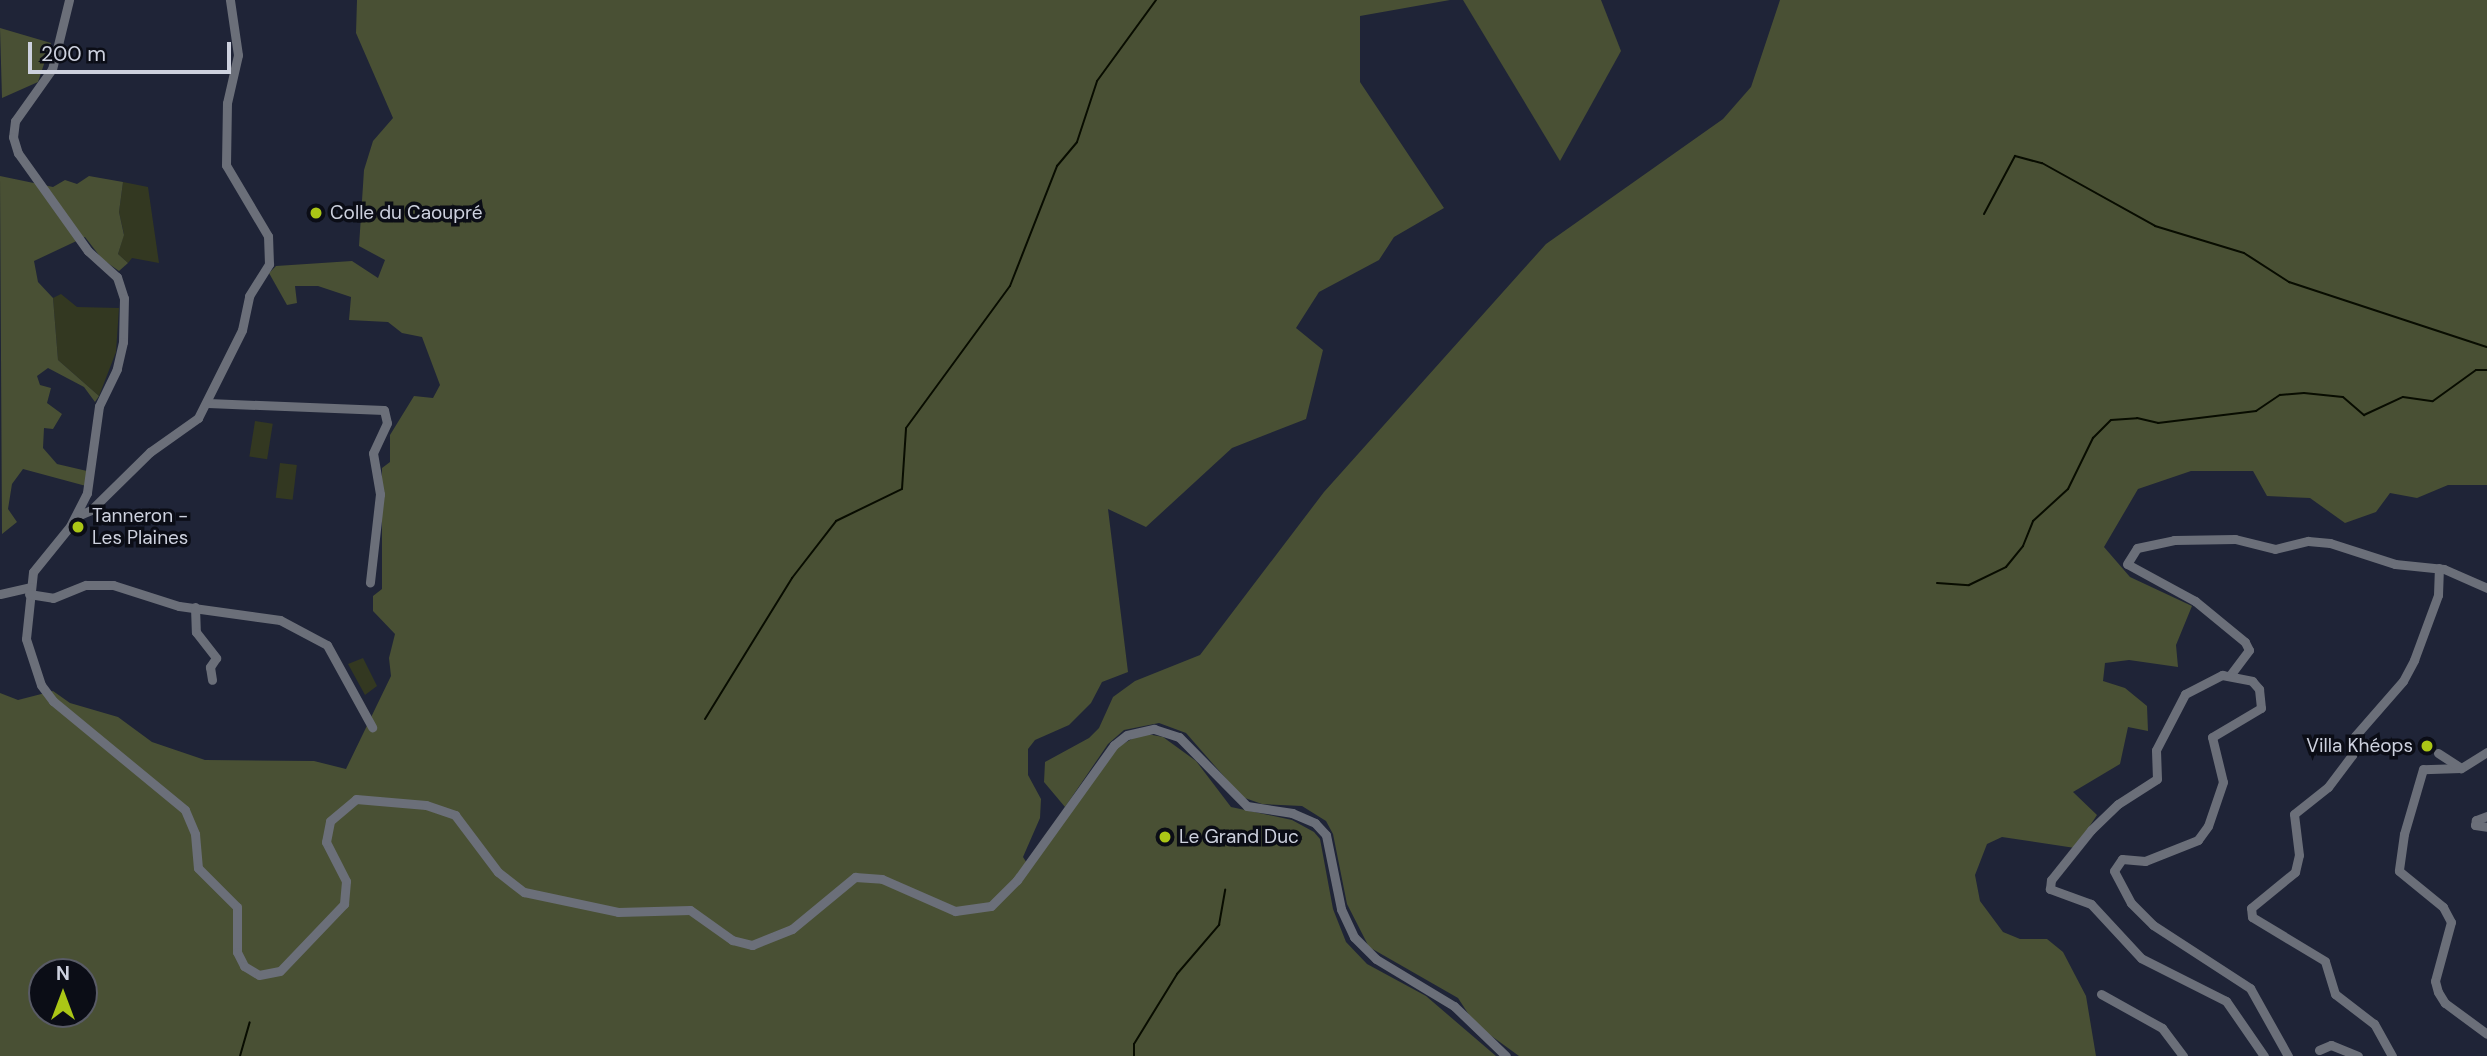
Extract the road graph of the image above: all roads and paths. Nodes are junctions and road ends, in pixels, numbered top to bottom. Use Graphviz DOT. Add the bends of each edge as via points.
graph roads {
  1 [pos="69,0"];
  2 [pos="230,0"];
  3 [pos="208,402"];
  4 [pos="77,516"];
  5 [pos="2439,568"];
  6 [pos="370,582"];
  7 [pos="2487,588"];
  8 [pos="30,591"];
  9 [pos="0,594"];
  10 [pos="195,607"];
  11 [pos="2231,674"];
  12 [pos="212,680"];
  13 [pos="372,727"];
  14 [pos="2487,752"];
  15 [pos="2438,753"];
  16 [pos="2461,768"];
  17 [pos="2487,816"];
  18 [pos="2487,827"];
  19 [pos="2101,994"];
  20 [pos="2487,1034"];
  21 [pos="2319,1050"];
  22 [pos="1506,1056"];
  23 [pos="2183,1056"];
  24 [pos="2264,1056"];
  25 [pos="2288,1056"];
  26 [pos="2358,1056"];
  27 [pos="2392,1056"];
  1 -- 4 [label="street" via="52,69 15,121 13,137 19,153 88,251 117,276 124,298 121,355 99,406 90,481"];
  2 -- 3 [label="street" via="238,55 227,103 226,166 268,236 271,255 249,296 242,330"];
  3 -- 4 [label="street" via="198,418 150,452 91,510"];
  3 -- 6 [label="street" via="384,410 387,423 373,453 380,494"];
  4 -- 8 [label="street" via="36,564"];
  5 -- 7 [label="street"];
  5 -- 11 [label="street" via="2395,564 2330,543 2308,541 2275,549 2235,539 2174,540 2137,548 2127,564 2195,601 2245,642 2249,650"];
  5 -- 27 [label="street" via="2438,596 2403,681 2354,736 2352,755 2328,787 2294,814 2299,855 2295,872 2251,908 2252,917 2325,961 2335,994 2374,1024"];
  8 -- 9 [label="street"];
  8 -- 10 [label="street" via="53,598 86,585 113,585"];
  8 -- 22 [label="street" via="26,639 41,685 53,701 185,810 195,834 198,868 235,901 240,914 237,952 244,966 259,975 280,971 344,904 346,881 327,842 331,821 345,805 369,797 426,804 455,815 498,872 524,892 618,912 690,910 741,944 767,942 792,929 855,877 882,879 963,912 991,906 1017,880 1114,745 1143,729 1173,734 1247,806 1300,815 1321,829 1341,909 1354,937 1376,960 1454,1006"];
  10 -- 12 [label="street" via="196,632 216,658 210,667"];
  10 -- 13 [label="street" via="280,620 327,645"];
  11 -- 24 [label="street" via="2185,694 2156,750 2157,779 2118,804 2091,830 2051,880 2050,889 2091,904 2141,958 2226,1001"];
  11 -- 25 [label="street" via="2252,681 2259,689 2261,708 2212,737 2223,782 2208,826 2198,840 2145,861 2122,859 2113,871 2131,903 2153,925 2250,988"];
  14 -- 16 [label="street"];
  15 -- 16 [label="street"];
  16 -- 20 [label="street" via="2430,766 2418,776 2399,871 2443,907 2451,922 2435,981 2438,992 2445,1003"];
  17 -- 18 [label="street" via="2475,825"];
  19 -- 23 [label="street" via="2162,1028"];
  21 -- 26 [label="street" via="2330,1045"];
}
